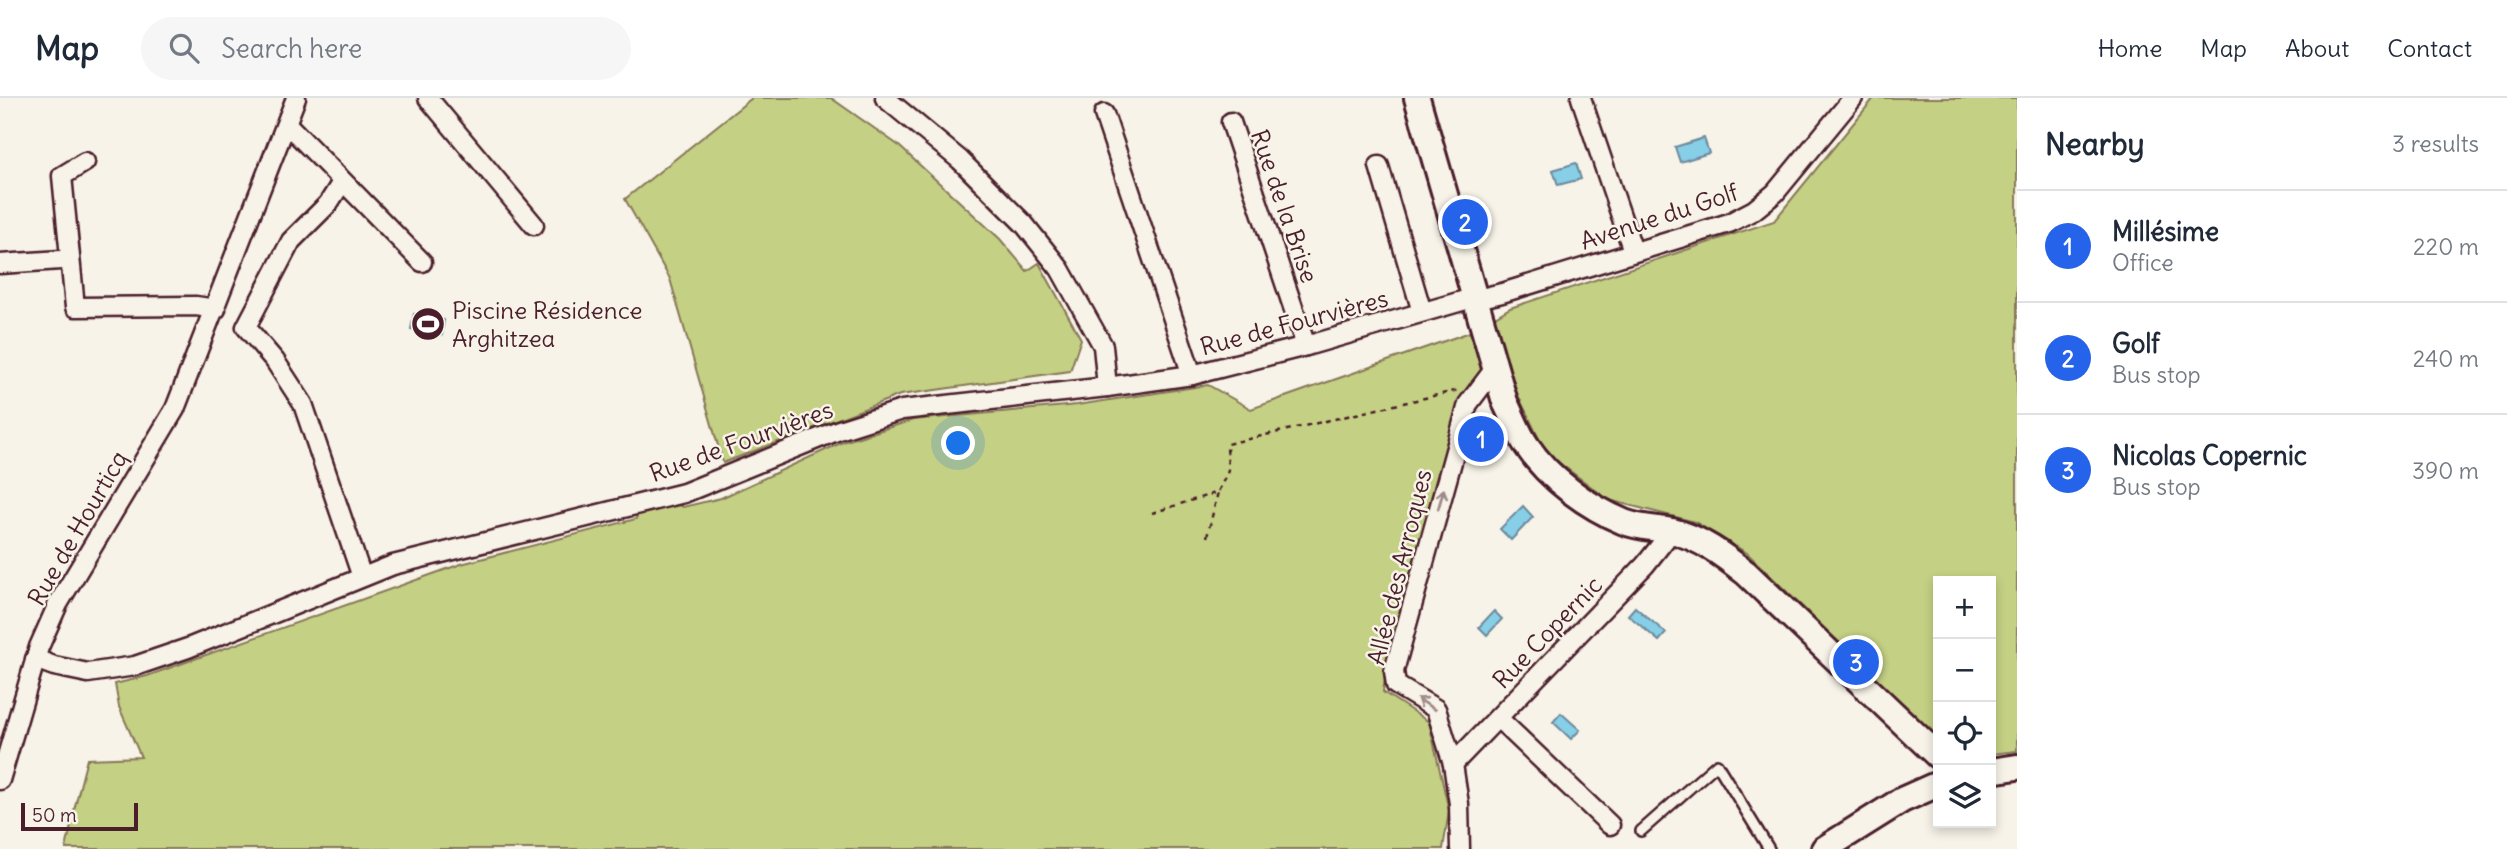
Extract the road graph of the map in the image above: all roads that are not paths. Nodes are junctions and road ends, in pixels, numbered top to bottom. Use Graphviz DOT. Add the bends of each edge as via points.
graph roads {
  1 [pos="296,98"];
  2 [pos="428,98"];
  3 [pos="1418,98"];
  4 [pos="1581,98"];
  5 [pos="1853,98"];
  6 [pos="897,101"];
  7 [pos="1104,114"];
  8 [pos="1230,122"];
  9 [pos="286,124"];
  10 [pos="85,162"];
  11 [pos="1379,166"];
  12 [pos="342,182"];
  13 [pos="534,225"];
  14 [pos="1633,251"];
  15 [pos="61,260"];
  16 [pos="422,262"];
  17 [pos="0,264"];
  18 [pos="1477,299"];
  19 [pos="216,309"];
  20 [pos="1422,312"];
  21 [pos="1306,346"];
  22 [pos="1496,367"];
  23 [pos="1192,375"];
  24 [pos="1107,387"];
  25 [pos="1672,531"];
  26 [pos="362,577"];
  27 [pos="35,659"];
  28 [pos="1498,718"];
  29 [pos="1933,751"];
  30 [pos="1453,764"];
  31 [pos="2017,768"];
  32 [pos="1996,770"];
  33 [pos="0,780"];
  34 [pos="1933,786"];
  35 [pos="1609,825"];
  36 [pos="1641,831"];
  37 [pos="1460,849"];
  38 [pos="1769,849"];
  39 [pos="1824,849"];
  1 -- 9 [label="street, Rue de Hourticq"];
  2 -- 13 [label="street"];
  3 -- 18 [label="street"];
  4 -- 14 [label="street"];
  5 -- 14 [label="street, Avenue du Golf" via="1775,193 1754,210 1729,223"];
  6 -- 24 [label="street" via="1024,224 1060,269 1103,346"];
  7 -- 23 [label="street"];
  8 -- 21 [label="street, Rue de la Brise"];
  9 -- 12 [label="street"];
  9 -- 19 [label="street, Rue de Hourticq"];
  10 -- 19 [label="street" via="62,176 75,307"];
  11 -- 20 [label="street"];
  12 -- 16 [label="street"];
  12 -- 26 [label="street" via="328,204 291,241 246,327 275,360 303,404"];
  14 -- 18 [label="street, Avenue du Golf"];
  15 -- 17 [label="street"];
  18 -- 20 [label="street, Rue de Fourvières"];
  18 -- 22 [label="street"];
  19 -- 27 [label="street, Rue de Hourticq" via="176,409 58,604"];
  20 -- 21 [label="street, Rue de Fourvières"];
  21 -- 23 [label="street, Rue de Fourvières"];
  22 -- 25 [label="street" via="1505,402 1521,435 1548,471 1592,505 1625,522"];
  30 -- 22 [label="street, Allée des Arroques, one-way" via="1436,709 1396,685 1394,671 1468,404"];
  23 -- 24 [label="street, Rue de Fourvières"];
  24 -- 26 [label="street, Rue de Fourvières" via="901,410 684,493 393,565"];
  25 -- 28 [label="street, Rue Copernic"];
  25 -- 29 [label="street" via="1699,540 1746,573"];
  26 -- 27 [label="street, Rue de Fourvières" via="135,666 88,673"];
  27 -- 33 [label="street, Rue de Hourticq"];
  28 -- 30 [label="street, Rue Copernic"];
  28 -- 35 [label="street"];
  30 -- 37 [label="street, Allée des Arroques"];
  31 -- 32 [label="street"];
  34 -- 39 [label="street" via="1902,800"];
  36 -- 38 [label="lane" via="1717,764"];
}
